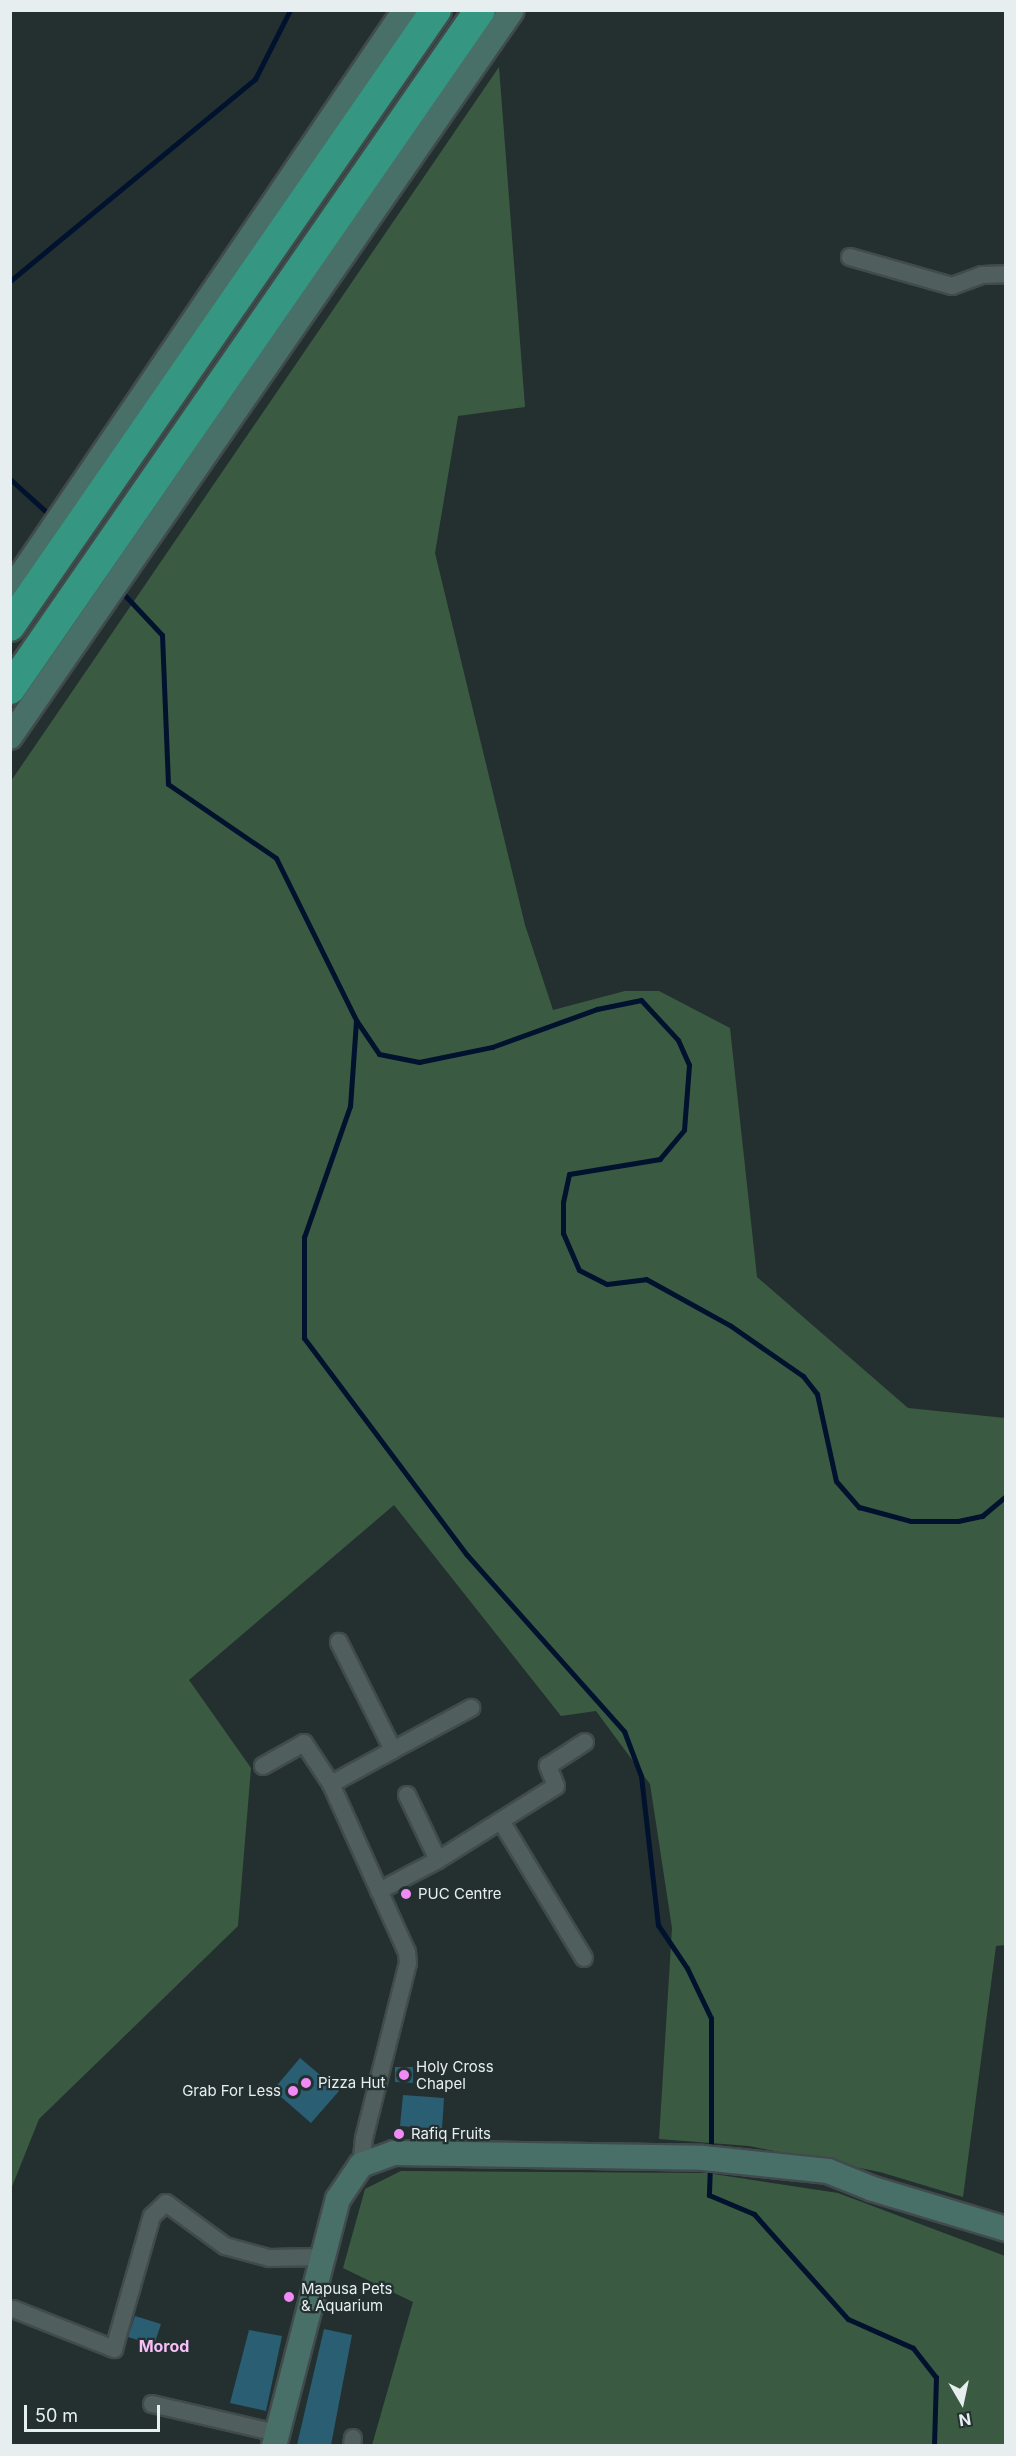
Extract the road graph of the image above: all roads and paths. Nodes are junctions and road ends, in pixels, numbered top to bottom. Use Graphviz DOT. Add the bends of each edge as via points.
graph roads {
  1 [pos="405,10"];
  2 [pos="436,10"];
  3 [pos="480,10"];
  4 [pos="512,10"];
  5 [pos="850,257"];
  6 [pos="1005,274"];
  7 [pos="10,591"];
  8 [pos="10,626"];
  9 [pos="10,689"];
  10 [pos="10,738"];
  11 [pos="339,1642"];
  12 [pos="471,1708"];
  13 [pos="585,1742"];
  14 [pos="393,1750"];
  15 [pos="263,1766"];
  16 [pos="331,1784"];
  17 [pos="406,1795"];
  18 [pos="501,1821"];
  19 [pos="438,1860"];
  20 [pos="379,1891"];
  21 [pos="584,1958"];
  22 [pos="361,2165"];
  23 [pos="1005,2229"];
  24 [pos="321,2257"];
  25 [pos="13,2309"];
  26 [pos="152,2404"];
  27 [pos="275,2439"];
  1 -- 7 [label="street"];
  2 -- 8 [label="highway"];
  3 -- 9 [label="highway"];
  4 -- 10 [label="street"];
  5 -- 6 [label="street" via="952,286 982,275"];
  11 -- 14 [label="street"];
  12 -- 14 [label="street"];
  13 -- 18 [label="street" via="548,1766 556,1786"];
  14 -- 16 [label="street"];
  15 -- 16 [label="street" via="304,1743"];
  16 -- 20 [label="street"];
  17 -- 19 [label="street"];
  18 -- 19 [label="street"];
  18 -- 21 [label="street"];
  19 -- 20 [label="street"];
  20 -- 22 [label="street" via="408,1963 364,2138"];
  22 -- 23 [label="street" via="394,2153 712,2158 828,2171 873,2189"];
  22 -- 24 [label="street" via="338,2199"];
  24 -- 25 [label="street" via="269,2258 225,2246 166,2203 152,2217 114,2349"];
  24 -- 27 [label="street"];
  26 -- 27 [label="street"];
}
